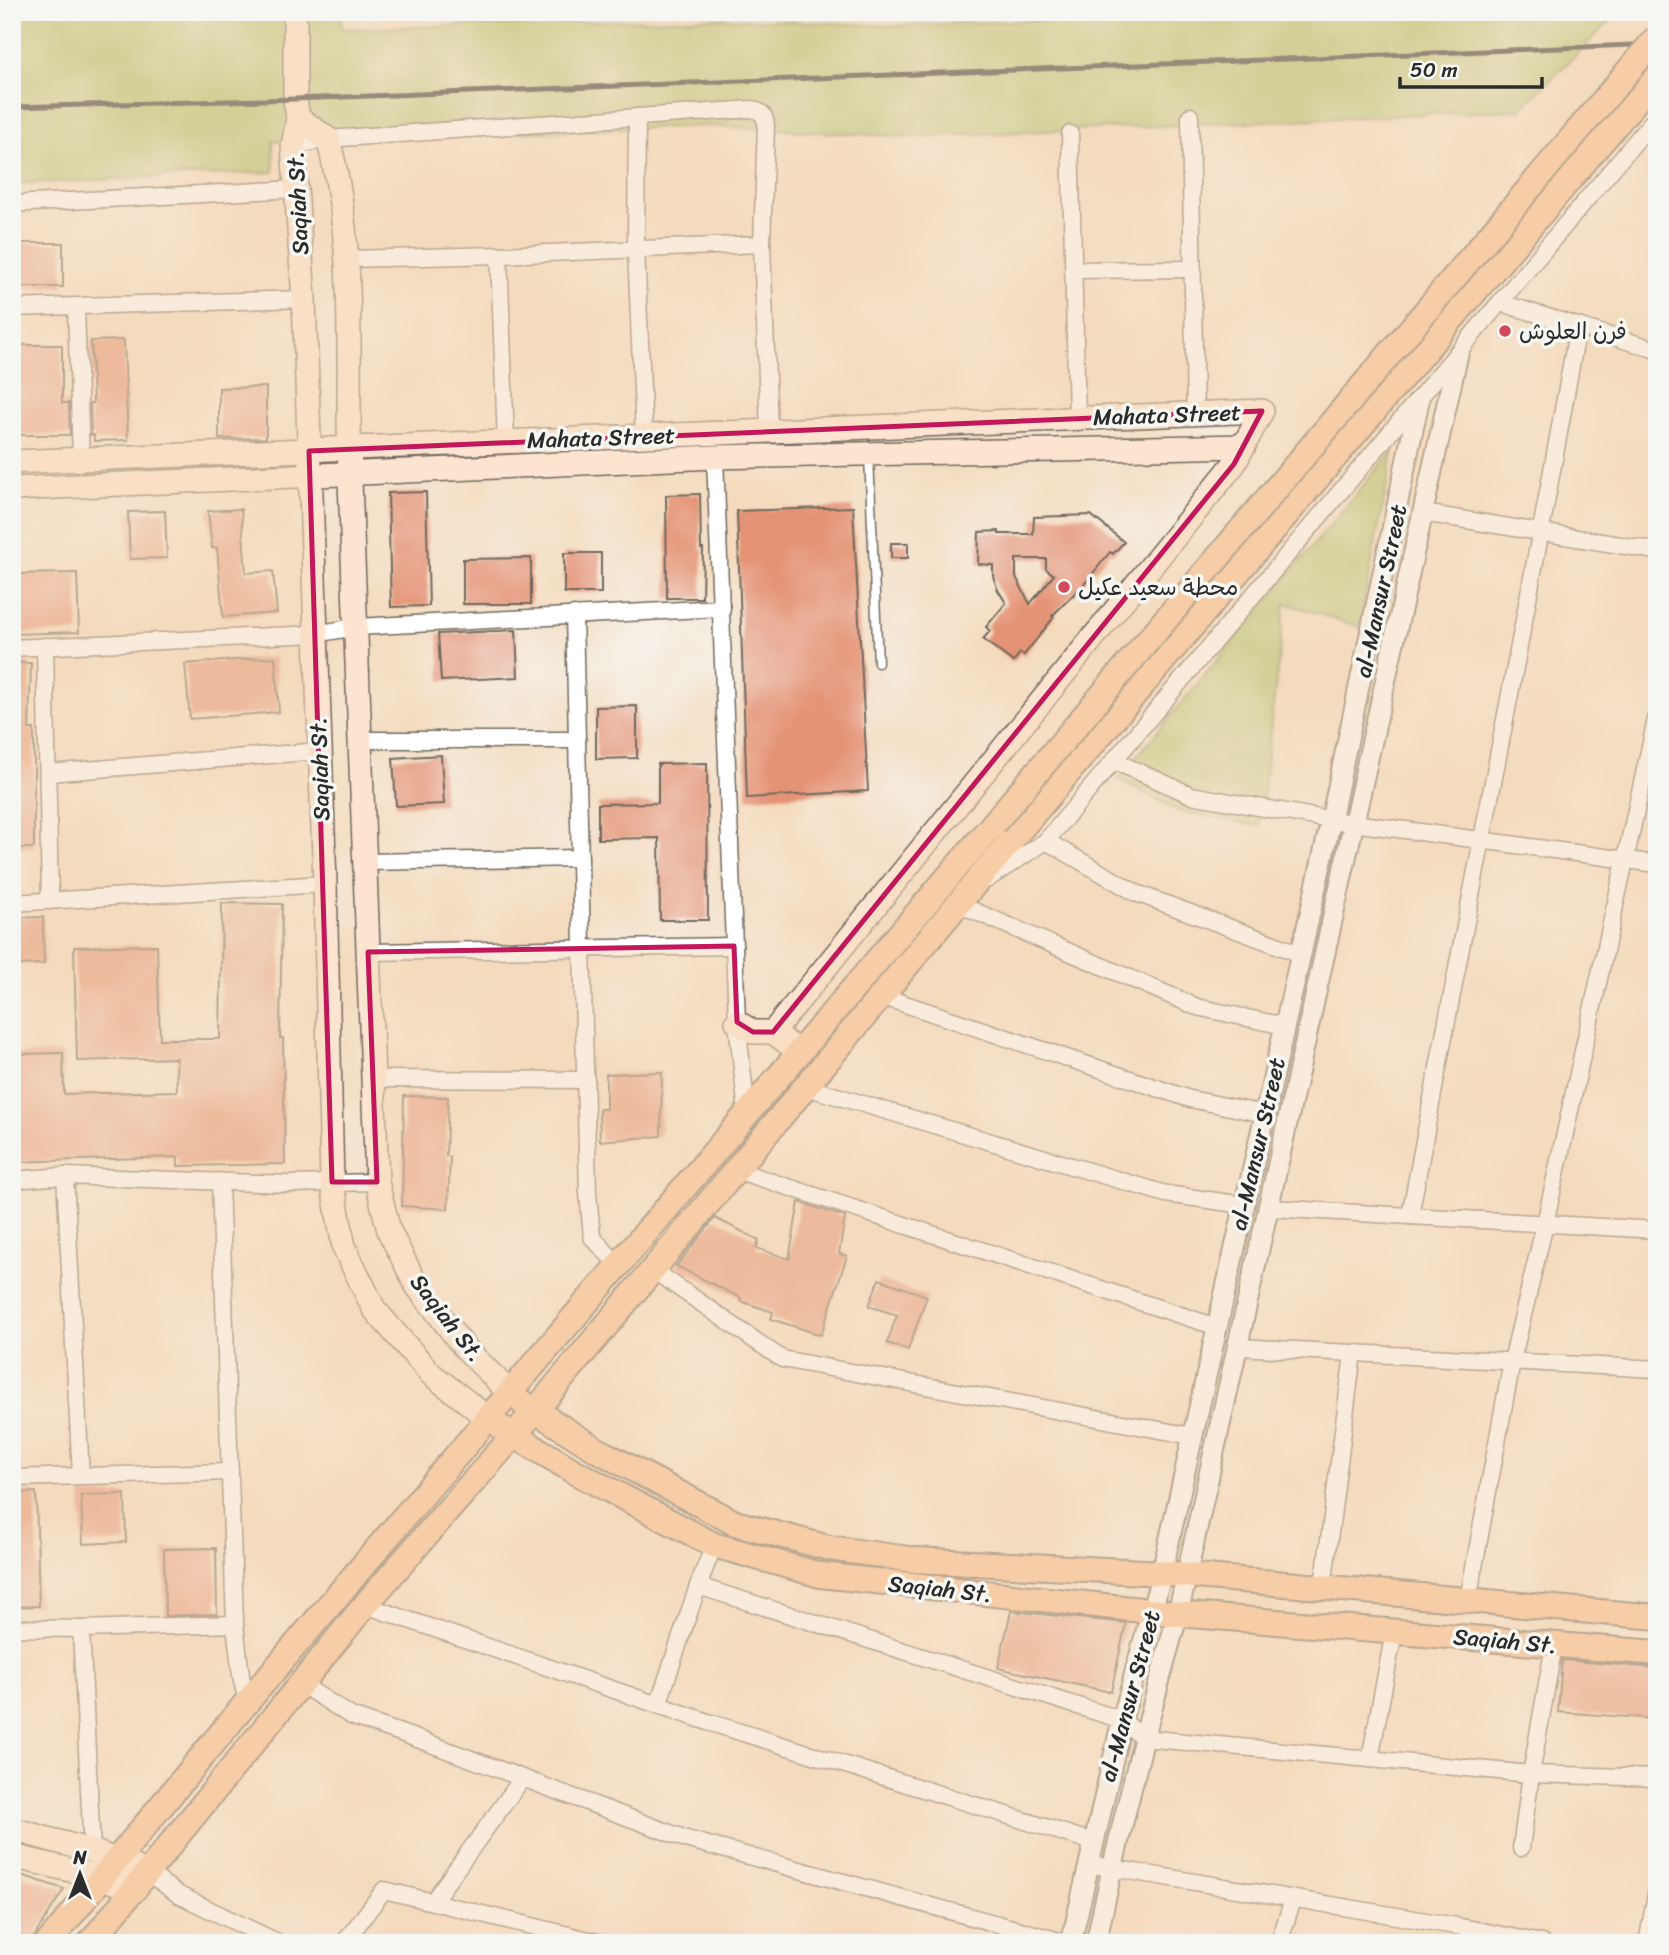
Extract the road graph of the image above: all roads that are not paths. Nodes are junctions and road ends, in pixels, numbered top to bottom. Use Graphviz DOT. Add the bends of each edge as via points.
graph roads {
  1 [pos="295,12"];
  2 [pos="1657,37"];
  3 [pos="1657,76"];
  4 [pos="1191,116"];
  5 [pos="638,117"];
  6 [pos="298,118"];
  7 [pos="1657,122"];
  8 [pos="1070,134"];
  9 [pos="328,139"];
  10 [pos="293,146"];
  11 [pos="296,190"];
  12 [pos="12,204"];
  13 [pos="762,244"];
  14 [pos="636,248"];
  15 [pos="499,255"];
  16 [pos="348,259"];
  17 [pos="1193,269"];
  18 [pos="1073,270"];
  19 [pos="304,299"];
  20 [pos="1501,303"];
  21 [pos="76,307"];
  22 [pos="12,308"];
  23 [pos="1578,326"];
  24 [pos="1657,350"];
  25 [pos="1458,354"];
  26 [pos="1419,401"];
  27 [pos="1195,414"];
  28 [pos="1077,419"];
  29 [pos="769,431"];
  30 [pos="644,436"];
  31 [pos="506,442"];
  32 [pos="1244,446"];
  33 [pos="349,449"];
  34 [pos="309,451"];
  35 [pos="869,453"];
  36 [pos="715,457"];
  37 [pos="81,460"];
  38 [pos="12,462"];
  39 [pos="350,473"];
  40 [pos="310,475"];
  41 [pos="12,489"];
  42 [pos="1423,513"];
  43 [pos="1542,533"];
  44 [pos="1657,551"];
  45 [pos="722,608"];
  46 [pos="574,615"];
  47 [pos="356,627"];
  48 [pos="316,634"];
  49 [pos="45,646"];
  50 [pos="12,648"];
  51 [pos="878,663"];
  52 [pos="1657,715"];
  53 [pos="360,740"];
  54 [pos="577,740"];
  55 [pos="320,751"];
  56 [pos="1114,761"];
  57 [pos="48,773"];
  58 [pos="1331,820"];
  59 [pos="1355,822"];
  60 [pos="1480,839"];
  61 [pos="1046,841"];
  62 [pos="580,858"];
  63 [pos="1625,860"];
  64 [pos="365,862"];
  65 [pos="1657,864"];
  66 [pos="325,884"];
  67 [pos="963,899"];
  68 [pos="50,901"];
  69 [pos="12,903"];
  70 [pos="734,946"];
  71 [pos="582,948"];
  72 [pos="368,952"];
  73 [pos="1301,954"];
  74 [pos="881,996"];
  75 [pos="737,1022"];
  76 [pos="1284,1026"];
  77 [pos="773,1032"];
  78 [pos="799,1052"];
  79 [pos="373,1079"];
  80 [pos="586,1080"];
  81 [pos="806,1087"];
  82 [pos="747,1113"];
  83 [pos="1265,1114"];
  84 [pos="736,1170"];
  85 [pos="65,1176"];
  86 [pos="12,1180"];
  87 [pos="220,1181"];
  88 [pos="332,1182"];
  89 [pos="377,1182"];
  90 [pos="1244,1205"];
  91 [pos="1269,1208"];
  92 [pos="1410,1216"];
  93 [pos="1545,1224"];
  94 [pos="1657,1230"];
  95 [pos="618,1265"];
  96 [pos="653,1270"];
  97 [pos="1217,1327"];
  98 [pos="1238,1347"];
  99 [pos="1353,1353"];
  100 [pos="1513,1362"];
  101 [pos="1657,1369"];
  102 [pos="510,1393"];
  103 [pos="534,1412"];
  104 [pos="488,1418"];
  105 [pos="514,1436"];
  106 [pos="1192,1436"];
  107 [pos="230,1472"];
  108 [pos="81,1476"];
  109 [pos="12,1478"];
  110 [pos="715,1545"];
  111 [pos="1161,1573"];
  112 [pos="1187,1575"];
  113 [pos="698,1586"];
  114 [pos="1323,1587"];
  115 [pos="1468,1600"];
  116 [pos="365,1605"];
  117 [pos="1153,1612"];
  118 [pos="1178,1614"];
  119 [pos="1657,1617"];
  120 [pos="235,1624"];
  121 [pos="12,1628"];
  122 [pos="81,1629"];
  123 [pos="1394,1632"];
  124 [pos="1554,1645"];
  125 [pos="1657,1653"];
  126 [pos="301,1684"];
  127 [pos="247,1702"];
  128 [pos="658,1705"];
  129 [pos="1122,1720"];
  130 [pos="1143,1738"];
  131 [pos="1370,1759"];
  132 [pos="1531,1774"];
  133 [pos="1657,1778"];
  134 [pos="522,1779"];
  135 [pos="12,1829"];
  136 [pos="1093,1842"];
  137 [pos="1521,1847"];
  138 [pos="92,1851"];
  139 [pos="12,1856"];
  140 [pos="1088,1864"];
  141 [pos="1112,1867"];
  142 [pos="108,1869"];
  143 [pos="141,1881"];
  144 [pos="1657,1889"];
  145 [pos="179,1895"];
  146 [pos="1293,1899"];
  147 [pos="433,1901"];
  148 [pos="1456,1926"];
  149 [pos="273,1941"];
  150 [pos="48,1943"];
  151 [pos="90,1943"];
  152 [pos="344,1943"];
  153 [pos="601,1943"];
  154 [pos="1070,1943"];
  155 [pos="1096,1943"];
  156 [pos="1279,1943"];
  157 [pos="1452,1943"];
  158 [pos="1542,1943"];
  159 [pos="1647,1943"];
  1 -- 6 [label="main road"];
  2 -- 78 [label="main road, bridge"];
  3 -- 67 [label="main road"];
  4 -- 17 [label="street"];
  5 -- 9 [label="street"];
  5 -- 13 [label="street" via="752,109 765,116"];
  5 -- 14 [label="street"];
  6 -- 9 [label="main road, Saqiah St."];
  6 -- 10 [label="main road, Saqiah St."];
  7 -- 20 [label="street" via="1651,123"];
  8 -- 18 [label="street"];
  9 -- 10 [label="street"];
  9 -- 16 [label="main road, Saqiah St." via="338,174"];
  10 -- 11 [label="main road, Saqiah St."];
  11 -- 12 [label="street"];
  11 -- 19 [label="main road, Saqiah St."];
  13 -- 14 [label="street"];
  13 -- 29 [label="street"];
  14 -- 15 [label="street"];
  14 -- 30 [label="street"];
  15 -- 16 [label="street"];
  15 -- 31 [label="street"];
  16 -- 33 [label="main road, Saqiah St."];
  17 -- 18 [label="street"];
  17 -- 27 [label="street"];
  18 -- 28 [label="street"];
  19 -- 21 [label="street"];
  19 -- 34 [label="main road, Saqiah St."];
  20 -- 23 [label="street"];
  20 -- 25 [label="street"];
  21 -- 22 [label="street"];
  21 -- 37 [label="street"];
  23 -- 24 [label="street"];
  23 -- 43 [label="street"];
  25 -- 26 [label="street"];
  25 -- 42 [label="street, al-Mansur Street"];
  26 -- 56 [label="street"];
  26 -- 58 [label="street, al-Mansur Street"];
  27 -- 28 [label="main road, Mahata Street"];
  27 -- 32 [label="main road, Mahata Street" via="1262,411"];
  28 -- 29 [label="main road, Mahata Street"];
  29 -- 30 [label="main road, Mahata Street"];
  30 -- 31 [label="main road, Mahata Street"];
  31 -- 33 [label="main road, Mahata Street"];
  32 -- 35 [label="main road, Mahata Street"];
  32 -- 77 [label="main road"];
  33 -- 34 [label="main road, Mahata Street"];
  33 -- 39 [label="main road, Saqiah St."];
  34 -- 37 [label="main road, Mahata Street"];
  34 -- 40 [label="main road, Saqiah St."];
  35 -- 36 [label="main road, Mahata Street"];
  35 -- 51 [label="lane"];
  36 -- 39 [label="main road, Mahata Street"];
  36 -- 45 [label="street"];
  37 -- 38 [label="main road, Mahata Street"];
  39 -- 40 [label="main road, Mahata Street"];
  39 -- 47 [label="main road, Saqiah St."];
  40 -- 41 [label="main road, Mahata Street"];
  40 -- 48 [label="main road, Saqiah St."];
  42 -- 43 [label="street"];
  42 -- 59 [label="street, al-Mansur Street"];
  43 -- 44 [label="street"];
  43 -- 60 [label="street"];
  45 -- 46 [label="street"];
  45 -- 70 [label="street"];
  46 -- 47 [label="street"];
  46 -- 54 [label="street"];
  47 -- 48 [label="street"];
  47 -- 53 [label="main road, Saqiah St."];
  48 -- 49 [label="street"];
  48 -- 55 [label="main road, Saqiah St."];
  49 -- 50 [label="street"];
  49 -- 57 [label="street"];
  52 -- 63 [label="street"];
  53 -- 54 [label="street"];
  53 -- 64 [label="main road, Saqiah St."];
  54 -- 62 [label="street"];
  55 -- 57 [label="street"];
  55 -- 66 [label="main road, Saqiah St."];
  56 -- 58 [label="street" via="1191,795"];
  56 -- 61 [label="street"];
  57 -- 68 [label="street"];
  58 -- 59 [label="street"];
  58 -- 73 [label="street, al-Mansur Street"];
  59 -- 60 [label="street"];
  59 -- 91 [label="street, al-Mansur Street"];
  60 -- 63 [label="street"];
  60 -- 92 [label="street"];
  61 -- 67 [label="street"];
  61 -- 73 [label="street" via="1136,893"];
  62 -- 64 [label="street"];
  62 -- 71 [label="street"];
  63 -- 65 [label="street"];
  63 -- 93 [label="street"];
  64 -- 72 [label="main road, Saqiah St."];
  66 -- 68 [label="street"];
  66 -- 88 [label="main road, Saqiah St."];
  67 -- 74 [label="main road"];
  67 -- 76 [label="street" via="1197,1007"];
  68 -- 69 [label="street"];
  70 -- 71 [label="street"];
  70 -- 75 [label="street"];
  71 -- 72 [label="street"];
  71 -- 80 [label="street"];
  72 -- 79 [label="main road, Saqiah St."];
  73 -- 76 [label="street, al-Mansur Street"];
  74 -- 81 [label="main road"];
  74 -- 83 [label="street" via="1190,1099"];
  75 -- 77 [label="main road" via="753,1032"];
  75 -- 82 [label="street"];
  76 -- 83 [label="street, al-Mansur Street"];
  77 -- 78 [label="main road"];
  78 -- 82 [label="main road"];
  79 -- 80 [label="street"];
  79 -- 89 [label="main road, Saqiah St."];
  80 -- 95 [label="street" via="592,1237"];
  81 -- 84 [label="main road"];
  81 -- 90 [label="street" via="1166,1194"];
  82 -- 95 [label="main road"];
  83 -- 90 [label="street, al-Mansur Street"];
  84 -- 96 [label="main road"];
  84 -- 97 [label="street"];
  85 -- 86 [label="street"];
  85 -- 87 [label="street"];
  85 -- 108 [label="street"];
  87 -- 88 [label="street"];
  87 -- 107 [label="street"];
  88 -- 89 [label="street"];
  88 -- 104 [label="main road, Saqiah St." via="344,1247 374,1309 431,1374"];
  89 -- 102 [label="main road, Saqiah St." via="389,1231 417,1286 464,1347"];
  90 -- 91 [label="street"];
  90 -- 97 [label="street, al-Mansur Street"];
  91 -- 92 [label="street"];
  91 -- 98 [label="street, al-Mansur Street"];
  92 -- 93 [label="street"];
  93 -- 94 [label="street"];
  93 -- 100 [label="street"];
  95 -- 102 [label="main road"];
  96 -- 103 [label="main road"];
  96 -- 106 [label="street" via="782,1359"];
  97 -- 106 [label="street, al-Mansur Street"];
  98 -- 99 [label="street"];
  98 -- 112 [label="street, al-Mansur Street"];
  99 -- 100 [label="street"];
  99 -- 114 [label="street"];
  100 -- 101 [label="street"];
  100 -- 115 [label="street"];
  102 -- 103 [label="main road, Saqiah St."];
  102 -- 104 [label="main road"];
  103 -- 105 [label="main road"];
  103 -- 111 [label="main road, Saqiah St." via="735,1522 829,1548 916,1560"];
  104 -- 105 [label="main road, Saqiah St."];
  104 -- 127 [label="main road"];
  105 -- 110 [label="main road, Saqiah St."];
  105 -- 116 [label="main road"];
  106 -- 111 [label="street, al-Mansur Street"];
  107 -- 108 [label="street"];
  107 -- 120 [label="street"];
  108 -- 109 [label="street"];
  110 -- 113 [label="street"];
  110 -- 117 [label="main road, Saqiah St." via="820,1575"];
  111 -- 112 [label="main road, Saqiah St."];
  111 -- 117 [label="street, al-Mansur Street"];
  112 -- 114 [label="main road, Saqiah St."];
  112 -- 118 [label="street, al-Mansur Street"];
  113 -- 128 [label="street"];
  113 -- 129 [label="street"];
  114 -- 115 [label="main road, Saqiah St."];
  115 -- 119 [label="main road, Saqiah St."];
  116 -- 126 [label="main road"];
  116 -- 128 [label="street"];
  117 -- 118 [label="main road, Saqiah St."];
  117 -- 129 [label="street, al-Mansur Street"];
  118 -- 123 [label="main road, Saqiah St."];
  118 -- 130 [label="street, al-Mansur Street"];
  120 -- 122 [label="street"];
  120 -- 127 [label="street"];
  121 -- 122 [label="street"];
  122 -- 138 [label="street"];
  123 -- 124 [label="main road, Saqiah St."];
  123 -- 131 [label="street"];
  124 -- 125 [label="main road, Saqiah St."];
  124 -- 132 [label="street"];
  126 -- 134 [label="street" via="351,1716"];
  126 -- 143 [label="main road"];
  127 -- 142 [label="main road"];
  128 -- 136 [label="street"];
  129 -- 130 [label="street"];
  129 -- 136 [label="street, al-Mansur Street"];
  130 -- 131 [label="street"];
  130 -- 141 [label="street, al-Mansur Street"];
  131 -- 132 [label="street"];
  132 -- 133 [label="street"];
  132 -- 137 [label="street"];
  134 -- 147 [label="street"];
  134 -- 154 [label="street" via="685,1839"];
  135 -- 138 [label="main road"];
  136 -- 140 [label="street, al-Mansur Street"];
  138 -- 142 [label="main road"];
  139 -- 142 [label="main road"];
  140 -- 141 [label="street"];
  140 -- 154 [label="street, al-Mansur Street"];
  141 -- 146 [label="street"];
  141 -- 155 [label="street, al-Mansur Street"];
  142 -- 143 [label="main road"];
  142 -- 150 [label="main road"];
  143 -- 145 [label="street"];
  143 -- 145 [label="street"];
  143 -- 151 [label="main road"];
  144 -- 159 [label="street"];
  145 -- 149 [label="street"];
  146 -- 148 [label="street"];
  146 -- 156 [label="street"];
  147 -- 152 [label="street" via="384,1890"];
  147 -- 153 [label="street"];
  148 -- 157 [label="street"];
  148 -- 158 [label="street"];
}
